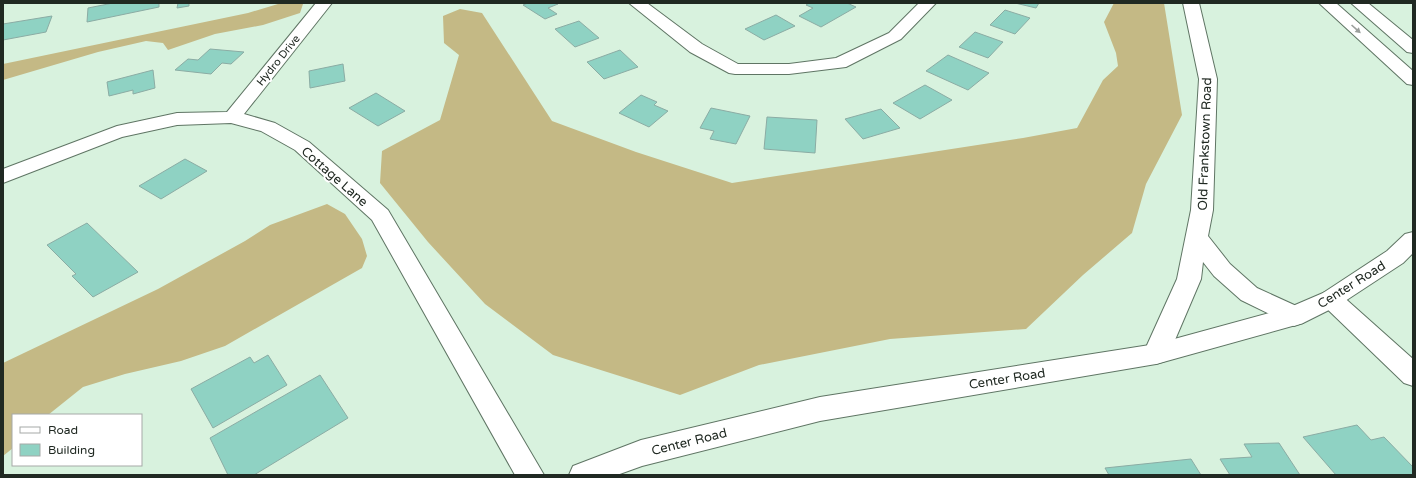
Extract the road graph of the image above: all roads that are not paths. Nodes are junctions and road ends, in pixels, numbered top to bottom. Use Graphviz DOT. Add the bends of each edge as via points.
graph roads {
  1 [pos="324,3"];
  2 [pos="637,3"];
  3 [pos="928,3"];
  4 [pos="1191,3"];
  5 [pos="1327,3"];
  6 [pos="1359,3"];
  7 [pos="1413,48"];
  8 [pos="1413,80"];
  9 [pos="232,117"];
  10 [pos="3,176"];
  11 [pos="1197,238"];
  12 [pos="1413,240"];
  13 [pos="1331,299"];
  14 [pos="1294,316"];
  15 [pos="1156,354"];
  16 [pos="1413,375"];
  17 [pos="530,475"];
  18 [pos="583,475"];
  1 -- 9 [label="main road, Hydro Drive"];
  2 -- 3 [label="main road" via="696,48 735,69 789,69 840,63 896,36"];
  4 -- 11 [label="main road, Old Frankstown Road" via="1208,79 1202,210"];
  5 -- 8 [label="main road, one-way"];
  6 -- 7 [label="main road"];
  9 -- 10 [label="main road, Cottage Lane" via="177,119 117,132"];
  9 -- 17 [label="main road, Cottage Lane" via="268,127 302,146 380,215"];
  11 -- 14 [label="main road" via="1222,270 1249,294"];
  11 -- 15 [label="main road, Old Frankstown Road" via="1189,279"];
  12 -- 13 [label="main road, Center Road" via="1395,257"];
  13 -- 14 [label="main road, Center Road"];
  13 -- 16 [label="main road"];
  14 -- 15 [label="main road, Center Road"];
  15 -- 18 [label="main road, Center Road" via="820,409 641,453"];
}
